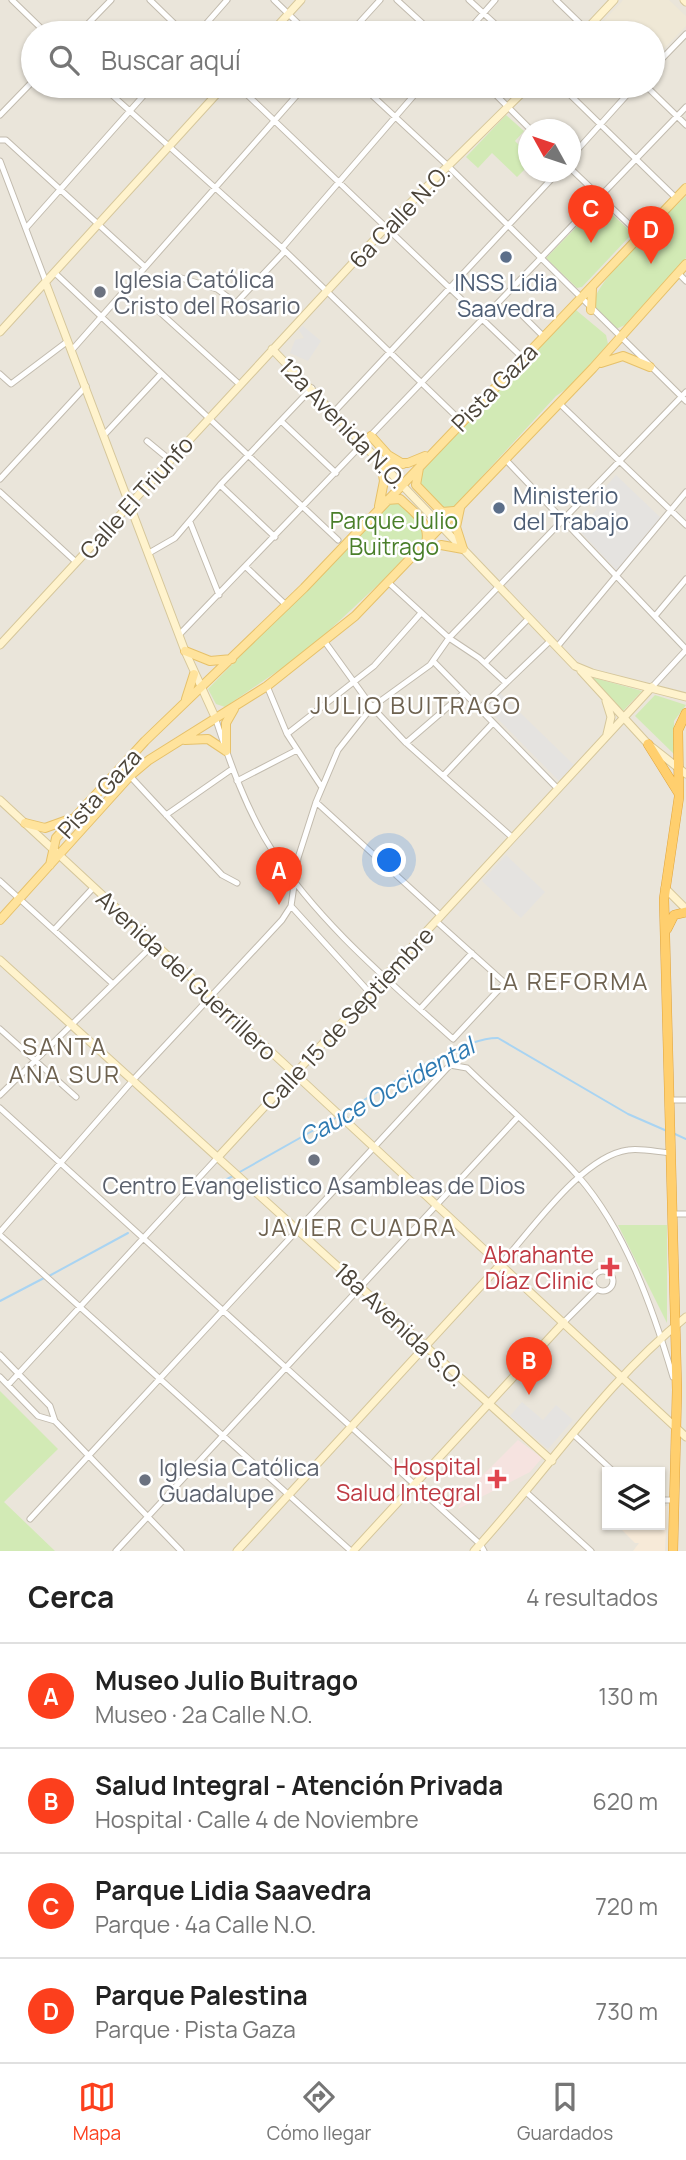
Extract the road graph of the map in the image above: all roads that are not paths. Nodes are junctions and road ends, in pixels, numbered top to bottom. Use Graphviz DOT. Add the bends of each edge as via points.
graph roads {
  1 [pos="12,0"];
  2 [pos="111,0"];
  3 [pos="150,0"];
  4 [pos="227,0"];
  5 [pos="274,0"];
  6 [pos="301,0"];
  7 [pos="380,0"];
  8 [pos="397,0"];
  9 [pos="469,0"];
  10 [pos="495,0"];
  11 [pos="556,0"];
  12 [pos="614,0"];
  13 [pos="484,13"];
  14 [pos="288,14"];
  15 [pos="34,21"];
  16 [pos="91,21"];
  17 [pos="172,21"];
  18 [pos="209,21"];
  19 [pos="282,21"];
  20 [pos="295,21"];
  21 [pos="361,21"];
  22 [pos="420,21"];
  23 [pos="477,21"];
  24 [pos="492,21"];
  25 [pos="576,21"];
  26 [pos="596,21"];
  27 [pos="686,34"];
  28 [pos="665,56"];
  29 [pos="21,93"];
  30 [pos="115,98"];
  31 [pos="141,98"];
  32 [pos="213,98"];
  33 [pos="251,98"];
  34 [pos="295,98"];
  35 [pos="375,98"];
  36 [pos="412,98"];
  37 [pos="500,98"];
  38 [pos="516,98"];
  39 [pos="573,98"];
  40 [pos="624,98"];
  41 [pos="658,98"];
  42 [pos="508,106"];
  43 [pos="686,107"];
  44 [pos="129,111"];
  45 [pos="0,115"];
  46 [pos="677,116"];
  47 [pos="396,118"];
  48 [pos="520,119"];
  49 [pos="275,121"];
  50 [pos="600,125"];
  51 [pos="686,125"];
  52 [pos="0,140"];
  53 [pos="581,146"];
  54 [pos="169,147"];
  55 [pos="636,158"];
  56 [pos="0,161"];
  57 [pos="447,165"];
  58 [pos="581,178"];
  59 [pos="340,182"];
  60 [pos="548,182"];
  61 [pos="686,188"];
  62 [pos="214,189"];
  63 [pos="58,191"];
  64 [pos="601,197"];
  65 [pos="676,198"];
  66 [pos="507,225"];
  67 [pos="98,226"];
  68 [pos="387,226"];
  69 [pos="26,228"];
  70 [pos="634,229"];
  71 [pos="284,249"];
  72 [pos="541,258"];
  73 [pos="686,264"];
  74 [pos="145,267"];
  75 [pos="55,273"];
  76 [pos="678,273"];
  77 [pos="175,276"];
  78 [pos="686,281"];
  79 [pos="46,284"];
  80 [pos="592,285"];
  81 [pos="450,287"];
  82 [pos="327,290"];
  83 [pos="579,299"];
  84 [pos="153,306"];
  85 [pos="591,310"];
  86 [pos="522,315"];
  87 [pos="101,317"];
  88 [pos="483,319"];
  89 [pos="0,331"];
  90 [pos="543,336"];
  91 [pos="620,338"];
  92 [pos="68,341"];
  93 [pos="272,349"];
  94 [pos="72,350"];
  95 [pos="390,351"];
  96 [pos="523,358"];
  97 [pos="650,367"];
  98 [pos="593,368"];
  99 [pos="0,374"];
  100 [pos="161,374"];
  101 [pos="238,383"];
  102 [pos="422,383"];
  103 [pos="86,386"];
  104 [pos="312,388"];
  105 [pos="684,397"];
  106 [pos="559,402"];
  107 [pos="334,412"];
  108 [pos="208,417"];
  109 [pos="281,421"];
  110 [pos="461,421"];
  111 [pos="104,435"];
  112 [pos="371,436"];
  113 [pos="147,440"];
  114 [pos="363,444"];
  115 [pos="430,453"];
  116 [pos="247,457"];
  117 [pos="505,459"];
  118 [pos="170,460"];
  119 [pos="621,462"];
  120 [pos="382,463"];
  121 [pos="403,464"];
  122 [pos="421,464"];
  123 [pos="336,473"];
  124 [pos="0,479"];
  125 [pos="220,485"];
  126 [pos="401,485"];
  127 [pos="0,492"];
  128 [pos="686,492"];
  129 [pos="387,500"];
  130 [pos="131,503"];
  131 [pos="462,505"];
  132 [pos="302,509"];
  133 [pos="378,510"];
  134 [pos="671,511"];
  135 [pos="563,521"];
  136 [pos="190,523"];
  137 [pos="686,525"];
  138 [pos="442,527"];
  139 [pos="275,537"];
  140 [pos="338,540"];
  141 [pos="426,544"];
  142 [pos="463,549"];
  143 [pos="149,553"];
  144 [pos="412,558"];
  145 [pos="76,562"];
  146 [pos="246,567"];
  147 [pos="616,576"];
  148 [pos="686,579"];
  149 [pos="389,583"];
  150 [pos="499,586"];
  151 [pos="219,595"];
  152 [pos="287,606"];
  153 [pos="421,613"];
  154 [pos="654,616"];
  155 [pos="529,618"];
  156 [pos="179,635"];
  157 [pos="449,638"];
  158 [pos="551,640"];
  159 [pos="325,642"];
  160 [pos="0,645"];
  161 [pos="557,647"];
  162 [pos="686,650"];
  163 [pos="185,651"];
  164 [pos="232,659"];
  165 [pos="433,662"];
  166 [pos="485,663"];
  167 [pos="575,666"];
  168 [pos="194,674"];
  169 [pos="354,682"];
  170 [pos="506,683"];
  171 [pos="267,686"];
  172 [pos="652,687"];
  173 [pos="201,688"];
  174 [pos="464,693"];
  175 [pos="602,695"];
  176 [pos="686,697"];
  177 [pos="241,702"];
  178 [pos="183,705"];
  179 [pos="372,707"];
  180 [pos="479,709"];
  181 [pos="686,713"];
  182 [pos="215,717"];
  183 [pos="624,718"];
  184 [pos="493,723"];
  185 [pos="287,734"];
  186 [pos="606,738"];
  187 [pos="175,743"];
  188 [pos="406,743"];
  189 [pos="648,744"];
  190 [pos="297,750"];
  191 [pos="226,751"];
  192 [pos="232,769"];
  193 [pos="683,772"];
  194 [pos="130,776"];
  195 [pos="443,776"];
  196 [pos="237,782"];
  197 [pos="321,786"];
  198 [pos="558,789"];
  199 [pos="680,797"];
  200 [pos="0,800"];
  201 [pos="316,802"];
  202 [pos="686,812"];
  203 [pos="166,815"];
  204 [pos="75,816"];
  205 [pos="24,823"];
  206 [pos="675,837"];
  207 [pos="513,838"];
  208 [pos="56,853"];
  209 [pos="293,880"];
  210 [pos="0,881"];
  211 [pos="236,883"];
  212 [pos="93,888"];
  213 [pos="665,888"];
  214 [pos="19,899"];
  215 [pos="291,906"];
  216 [pos="686,911"];
  217 [pos="439,918"];
  218 [pos="0,920"];
  219 [pos="54,930"];
  220 [pos="665,934"];
  221 [pos="153,946"];
  222 [pos="472,953"];
  223 [pos="0,960"];
  224 [pos="384,977"];
  225 [pos="113,984"];
  226 [pos="370,993"];
  227 [pos="210,996"];
  228 [pos="420,1009"];
  229 [pos="72,1025"];
  230 [pos="0,1029"];
  231 [pos="35,1061"];
  232 [pos="295,1073"];
  233 [pos="134,1079"];
  234 [pos="0,1095"];
  235 [pos="76,1097"];
  236 [pos="670,1100"];
  237 [pos="686,1100"];
  238 [pos="0,1108"];
  239 [pos="517,1118"];
  240 [pos="374,1147"];
  241 [pos="671,1153"];
  242 [pos="219,1156"];
  243 [pos="60,1163"];
  244 [pos="579,1178"];
  245 [pos="438,1205"];
  246 [pos="673,1214"];
  247 [pos="686,1214"];
  248 [pos="298,1230"];
  249 [pos="0,1233"];
  250 [pos="143,1238"];
  251 [pos="500,1265"];
  252 [pos="361,1288"];
  253 [pos="596,1290"];
  254 [pos="81,1307"];
  255 [pos="223,1311"];
  256 [pos="686,1317"];
  257 [pos="564,1322"];
  258 [pos="675,1325"];
  259 [pos="662,1336"];
  260 [pos="424,1346"];
  261 [pos="0,1355"];
  262 [pos="285,1369"];
  263 [pos="19,1374"];
  264 [pos="622,1376"];
  265 [pos="0,1377"];
  266 [pos="160,1378"];
  267 [pos="8,1385"];
  268 [pos="677,1390"];
  269 [pos="488,1405"];
  270 [pos="55,1422"];
  271 [pos="349,1426"];
  272 [pos="683,1433"];
  273 [pos="573,1434"];
  274 [pos="223,1436"];
  275 [pos="89,1455"];
  276 [pos="552,1461"];
  277 [pos="609,1467"];
  278 [pos="414,1486"];
  279 [pos="526,1492"];
  280 [pos="290,1495"];
  281 [pos="665,1500"];
  282 [pos="675,1500"];
  283 [pos="149,1518"];
  284 [pos="30,1519"];
  285 [pos="482,1548"];
  286 [pos="116,1551"];
  287 [pos="181,1551"];
  288 [pos="237,1551"];
  289 [pos="352,1551"];
  290 [pos="474,1551"];
  291 [pos="591,1551"];
  292 [pos="673,1551"];
  1 -- 15 [label="street"];
  2 -- 16 [label="street"];
  3 -- 17 [label="street"];
  4 -- 18 [label="street"];
  5 -- 14 [label="street"];
  6 -- 14 [label="street"];
  7 -- 21 [label="street"];
  8 -- 22 [label="street"];
  9 -- 13 [label="street"];
  10 -- 13 [label="street"];
  11 -- 25 [label="street"];
  12 -- 26 [label="street"];
  13 -- 23 [label="street"];
  13 -- 24 [label="street"];
  14 -- 19 [label="street"];
  14 -- 20 [label="street"];
  27 -- 28 [label="street"];
  29 -- 45 [label="street"];
  30 -- 44 [label="street"];
  31 -- 44 [label="street"];
  32 -- 54 [label="street"];
  33 -- 49 [label="street"];
  34 -- 49 [label="street"];
  35 -- 47 [label="street"];
  36 -- 47 [label="street"];
  37 -- 42 [label="street"];
  38 -- 42 [label="street, 6a Calle N.O."];
  39 -- 50 [label="street"];
  40 -- 50 [label="street"];
  41 -- 46 [label="street"];
  42 -- 48 [label="street"];
  42 -- 57 [label="street, 6a Calle N.O."];
  43 -- 46 [label="street"];
  44 -- 54 [label="street"];
  44 -- 63 [label="street"];
  46 -- 51 [label="street"];
  46 -- 55 [label="street"];
  47 -- 57 [label="street"];
  47 -- 59 [label="street"];
  49 -- 59 [label="street"];
  49 -- 62 [label="street"];
  50 -- 53 [label="street"];
  50 -- 55 [label="street"];
  52 -- 63 [label="street" via="6,140"];
  54 -- 62 [label="street"];
  54 -- 67 [label="street"];
  55 -- 64 [label="street"];
  55 -- 65 [label="street"];
  56 -- 69 [label="street"];
  57 -- 66 [label="street"];
  57 -- 68 [label="street, 6a Calle N.O."];
  58 -- 64 [label="street"];
  59 -- 68 [label="street"];
  59 -- 71 [label="street"];
  60 -- 66 [label="street"];
  61 -- 65 [label="main road, Pista Gaza"];
  62 -- 71 [label="street"];
  62 -- 74 [label="street"];
  63 -- 67 [label="street"];
  63 -- 69 [label="street"];
  64 -- 70 [label="street"];
  64 -- 72 [label="street"];
  65 -- 80 [label="main road, Pista Gaza"];
  66 -- 72 [label="street"];
  66 -- 81 [label="street"];
  67 -- 74 [label="street"];
  67 -- 75 [label="street"];
  68 -- 81 [label="street"];
  68 -- 82 [label="street, 6a Calle N.O."];
  69 -- 79 [label="street"];
  71 -- 77 [label="street" via="236,303 217,289"];
  71 -- 82 [label="street"];
  72 -- 83 [label="street"];
  72 -- 88 [label="street"];
  73 -- 76 [label="main road, Pista Gaza"];
  74 -- 87 [label="street"];
  75 -- 79 [label="street"];
  75 -- 87 [label="street"];
  76 -- 78 [label="street"];
  76 -- 91 [label="main road, Pista Gaza"];
  79 -- 89 [label="street"];
  79 -- 92 [label="street"];
  80 -- 83 [label="main road, Pista Gaza"];
  80 -- 85 [label="main road"];
  81 -- 88 [label="street"];
  81 -- 95 [label="street"];
  82 -- 93 [label="street, 6a Calle N.O."];
  82 -- 95 [label="street"];
  83 -- 85 [label="street"];
  83 -- 90 [label="main road, Pista Gaza"];
  84 -- 101 [label="street"];
  85 -- 91 [label="street"];
  86 -- 90 [label="street"];
  87 -- 94 [label="street"];
  87 -- 100 [label="street"];
  88 -- 96 [label="street"];
  88 -- 102 [label="street"];
  90 -- 96 [label="main road, Pista Gaza"];
  91 -- 97 [label="street"];
  91 -- 98 [label="main road, Pista Gaza"];
  92 -- 94 [label="street"];
  92 -- 99 [label="street" via="11,384"];
  93 -- 101 [label="street, Calle El Triunfo"];
  93 -- 104 [label="street, 12a Avenida N.O."];
  94 -- 103 [label="street"];
  95 -- 102 [label="street"];
  95 -- 107 [label="street"];
  96 -- 110 [label="main road, Pista Gaza"];
  97 -- 98 [label="main road" via="619,356"];
  97 -- 105 [label="street"];
  98 -- 106 [label="main road, Pista Gaza"];
  100 -- 108 [label="street"];
  100 -- 111 [label="street"];
  101 -- 108 [label="street, Calle El Triunfo"];
  102 -- 110 [label="street"];
  102 -- 112 [label="street"];
  103 -- 111 [label="street"];
  103 -- 124 [label="street"];
  104 -- 107 [label="street, 12a Avenida N.O."];
  104 -- 109 [label="street"];
  105 -- 119 [label="street"];
  106 -- 117 [label="main road, Pista Gaza"];
  106 -- 119 [label="street"];
  107 -- 114 [label="street, 12a Avenida N.O."];
  108 -- 116 [label="street"];
  108 -- 118 [label="street, Calle El Triunfo"];
  109 -- 116 [label="street"];
  109 -- 123 [label="street"];
  110 -- 115 [label="main road, Pista Gaza"];
  111 -- 130 [label="street"];
  112 -- 114 [label="street"];
  112 -- 121 [label="main road"];
  113 -- 118 [label="street"];
  114 -- 120 [label="street, 12a Avenida N.O."];
  114 -- 123 [label="street"];
  115 -- 121 [label="main road"];
  115 -- 122 [label="main road, Pista Gaza"];
  116 -- 125 [label="street"];
  116 -- 132 [label="street"];
  117 -- 131 [label="main road, Pista Gaza"];
  117 -- 135 [label="street"];
  118 -- 130 [label="street, Calle El Triunfo"];
  119 -- 134 [label="street"];
  119 -- 135 [label="street"];
  120 -- 121 [label="main road"];
  120 -- 126 [label="street, 12a Avenida N.O."];
  120 -- 133 [label="main road" via="384,481"];
  122 -- 126 [label="main road, Pista Gaza"];
  122 -- 131 [label="main road" via="416,485 442,512 448,514"];
  123 -- 132 [label="street"];
  125 -- 136 [label="street"];
  125 -- 139 [label="street"];
  126 -- 129 [label="main road, Pista Gaza"];
  126 -- 138 [label="street, 12a Avenida N.O."];
  127 -- 145 [label="street"];
  128 -- 134 [label="street"];
  129 -- 133 [label="main road, Pista Gaza"];
  129 -- 141 [label="main road" via="400,499 422,520 427,527"];
  130 -- 143 [label="street"];
  130 -- 145 [label="street, Calle El Triunfo"];
  131 -- 138 [label="main road, Pista Gaza"];
  131 -- 142 [label="main road" via="456,527"];
  132 -- 139 [label="street"];
  132 -- 140 [label="street"];
  133 -- 152 [label="main road, Pista Gaza"];
  134 -- 137 [label="street"];
  134 -- 147 [label="street"];
  135 -- 147 [label="street"];
  135 -- 150 [label="street"];
  136 -- 143 [label="street"];
  136 -- 151 [label="street"];
  138 -- 141 [label="main road, Pista Gaza"];
  138 -- 142 [label="street, 12a Avenida N.O."];
  139 -- 146 [label="street"];
  141 -- 144 [label="main road, Pista Gaza"];
  142 -- 144 [label="main road" via="434,546"];
  142 -- 150 [label="street, 12a Avenida N.O."];
  143 -- 156 [label="street"];
  144 -- 149 [label="main road, Pista Gaza"];
  145 -- 160 [label="street, Calle El Triunfo"];
  146 -- 151 [label="street"];
  146 -- 152 [label="street"];
  147 -- 154 [label="street"];
  147 -- 161 [label="street"];
  148 -- 154 [label="street"];
  149 -- 153 [label="street"];
  149 -- 159 [label="main road, Pista Gaza"];
  150 -- 155 [label="street, 12a Avenida N.O."];
  150 -- 157 [label="street"];
  151 -- 156 [label="street"];
  152 -- 164 [label="main road, Pista Gaza"];
  153 -- 157 [label="street"];
  153 -- 169 [label="street"];
  154 -- 162 [label="street"];
  155 -- 158 [label="street, 12a Avenida N.O."];
  155 -- 166 [label="street"];
  156 -- 163 [label="street"];
  157 -- 165 [label="street"];
  157 -- 166 [label="street"];
  158 -- 161 [label="street, 12a Avenida N.O."];
  158 -- 170 [label="street"];
  159 -- 169 [label="street"];
  159 -- 171 [label="main road, Pista Gaza"];
  161 -- 167 [label="street, 12a Avenida N.O."];
  162 -- 172 [label="street, Calle 15 de Septiembre"];
  163 -- 164 [label="main road" via="210,661"];
  163 -- 168 [label="street"];
  164 -- 173 [label="main road, Pista Gaza"];
  165 -- 174 [label="street"];
  165 -- 179 [label="street"];
  166 -- 170 [label="street"];
  167 -- 172 [label="street"];
  167 -- 175 [label="street, 12a Avenida N.O."];
  168 -- 173 [label="street"];
  168 -- 178 [label="main road"];
  169 -- 179 [label="street"];
  169 -- 185 [label="street"];
  170 -- 180 [label="street"];
  171 -- 177 [label="main road, Pista Gaza"];
  171 -- 185 [label="street"];
  172 -- 176 [label="street"];
  172 -- 183 [label="street, Calle 15 de Septiembre"];
  173 -- 178 [label="main road, Pista Gaza"];
  173 -- 182 [label="street"];
  174 -- 180 [label="street"];
  174 -- 188 [label="street"];
  175 -- 183 [label="street, 12a Avenida N.O."];
  175 -- 186 [label="street" via="610,714"];
  177 -- 182 [label="main road, Pista Gaza"];
  177 -- 191 [label="main road" via="226,721"];
  178 -- 204 [label="main road, Pista Gaza"];
  179 -- 188 [label="street"];
  179 -- 197 [label="street" via="338,750"];
  180 -- 184 [label="street"];
  181 -- 193 [label="highway" via="677,734"];
  182 -- 187 [label="main road, Pista Gaza"];
  182 -- 191 [label="street"];
  183 -- 186 [label="street, Calle 15 de Septiembre"];
  183 -- 189 [label="street, 12a Avenida N.O."];
  184 -- 195 [label="street"];
  184 -- 198 [label="street"];
  185 -- 190 [label="street"];
  186 -- 198 [label="street, Calle 15 de Septiembre"];
  187 -- 191 [label="main road" via="204,738"];
  187 -- 194 [label="main road, Pista Gaza"];
  188 -- 195 [label="street"];
  189 -- 193 [label="street, 12a Avenida N.O."];
  189 -- 199 [label="highway"];
  190 -- 196 [label="street"];
  190 -- 197 [label="street"];
  191 -- 192 [label="street"];
  192 -- 196 [label="street"];
  192 -- 203 [label="street"];
  193 -- 199 [label="highway"];
  194 -- 203 [label="street"];
  194 -- 208 [label="main road, Pista Gaza"];
  195 -- 207 [label="street"];
  196 -- 209 [label="street"];
  197 -- 201 [label="street"];
  198 -- 207 [label="street, Calle 15 de Septiembre"];
  199 -- 206 [label="highway"];
  200 -- 205 [label="street, Avenida del Guerrillero"];
  201 -- 209 [label="street"];
  201 -- 217 [label="street"];
  202 -- 206 [label="highway"];
  203 -- 211 [label="street" via="222,875"];
  204 -- 205 [label="main road" via="45,828"];
  204 -- 208 [label="main road, Pista Gaza" via="56,838"];
  205 -- 208 [label="street, Avenida del Guerrillero"];
  206 -- 213 [label="highway"];
  207 -- 217 [label="street, Calle 15 de Septiembre"];
  208 -- 212 [label="street, Avenida del Guerrillero"];
  208 -- 214 [label="main road, Pista Gaza"];
  209 -- 215 [label="street"];
  209 -- 224 [label="street"];
  210 -- 214 [label="street"];
  212 -- 219 [label="street"];
  212 -- 221 [label="street, Avenida del Guerrillero"];
  213 -- 216 [label="street"];
  213 -- 220 [label="highway"];
  214 -- 218 [label="main road"];
  214 -- 219 [label="street"];
  215 -- 226 [label="street"];
  215 -- 227 [label="street"];
  216 -- 220 [label="highway" via="674,915"];
  217 -- 222 [label="street"];
  217 -- 224 [label="street, Calle 15 de Septiembre"];
  219 -- 225 [label="street"];
  220 -- 236 [label="highway"];
  221 -- 225 [label="street"];
  221 -- 227 [label="street, Avenida del Guerrillero"];
  222 -- 228 [label="street"];
  222 -- 228 [label="street" via="505,983 471,1022 453,1039"];
  223 -- 229 [label="street, 18a Avenida S.O."];
  224 -- 226 [label="street, Calle 15 de Septiembre"];
  224 -- 228 [label="street"];
  225 -- 229 [label="street"];
  226 -- 232 [label="street, Calle 15 de Septiembre"];
  227 -- 232 [label="street, Avenida del Guerrillero"];
  227 -- 233 [label="street"];
  229 -- 231 [label="street"];
  229 -- 233 [label="street, 18a Avenida S.O."];
  230 -- 231 [label="street"];
  231 -- 234 [label="street"];
  231 -- 235 [label="street"];
  232 -- 240 [label="street, Avenida del Guerrillero"];
  232 -- 242 [label="street, Calle 15 de Septiembre"];
  233 -- 242 [label="street, 18a Avenida S.O."];
  233 -- 243 [label="street"];
  236 -- 237 [label="street"];
  236 -- 241 [label="highway"];
  238 -- 243 [label="street"];
  239 -- 240 [label="street" via="461,1065 446,1067"];
  239 -- 244 [label="street"];
  239 -- 245 [label="street"];
  240 -- 245 [label="street, Avenida del Guerrillero"];
  240 -- 248 [label="street"];
  241 -- 244 [label="street" via="620,1152 604,1157"];
  241 -- 246 [label="highway"];
  242 -- 248 [label="street, 18a Avenida S.O."];
  242 -- 250 [label="street, Calle 15 de Septiembre"];
  243 -- 249 [label="street"];
  243 -- 250 [label="street"];
  244 -- 251 [label="street"];
  244 -- 259 [label="street" via="639,1279"];
  245 -- 251 [label="street, Avenida del Guerrillero"];
  245 -- 252 [label="street"];
  246 -- 247 [label="street"];
  246 -- 258 [label="highway"];
  248 -- 252 [label="street, 18a Avenida S.O."];
  248 -- 255 [label="street"];
  249 -- 254 [label="street"];
  250 -- 254 [label="street, Calle 15 de Septiembre"];
  250 -- 255 [label="street"];
  251 -- 257 [label="street, Avenida del Guerrillero"];
  251 -- 260 [label="street"];
  252 -- 260 [label="street, 18a Avenida S.O."];
  252 -- 262 [label="street"];
  253 -- 253 [label="street" via="611,1287 608,1272 593,1277"];
  253 -- 257 [label="street"];
  254 -- 263 [label="street, Calle 15 de Septiembre"];
  254 -- 266 [label="street"];
  255 -- 262 [label="street"];
  255 -- 266 [label="street"];
  256 -- 258 [label="street"];
  257 -- 264 [label="street, Avenida del Guerrillero"];
  257 -- 269 [label="street"];
  258 -- 259 [label="street"];
  258 -- 268 [label="highway"];
  259 -- 264 [label="street"];
  259 -- 268 [label="street"];
  260 -- 269 [label="street, 18a Avenida S.O."];
  260 -- 271 [label="street"];
  261 -- 263 [label="street"];
  262 -- 271 [label="street"];
  262 -- 274 [label="street"];
  263 -- 267 [label="street, Calle 15 de Septiembre"];
  263 -- 270 [label="street" via="50,1405"];
  264 -- 272 [label="street, Avenida del Guerrillero"];
  264 -- 273 [label="street"];
  265 -- 267 [label="street"];
  266 -- 274 [label="street"];
  266 -- 275 [label="street"];
  267 -- 270 [label="street" via="38,1416"];
  268 -- 272 [label="highway"];
  269 -- 276 [label="street, 18a Avenida S.O."];
  269 -- 278 [label="street"];
  270 -- 275 [label="street"];
  271 -- 278 [label="street"];
  271 -- 280 [label="street"];
  272 -- 282 [label="highway"];
  273 -- 276 [label="street"];
  273 -- 277 [label="street"];
  274 -- 280 [label="street"];
  274 -- 283 [label="street"];
  275 -- 283 [label="street"];
  275 -- 284 [label="street"];
  276 -- 279 [label="street"];
  278 -- 285 [label="street"];
  278 -- 289 [label="street"];
  279 -- 285 [label="street"];
  279 -- 291 [label="street"];
  280 -- 288 [label="street"];
  280 -- 289 [label="street"];
  281 -- 282 [label="street"];
  282 -- 292 [label="highway"];
  283 -- 286 [label="street"];
  283 -- 287 [label="street"];
  285 -- 290 [label="street"];
}
